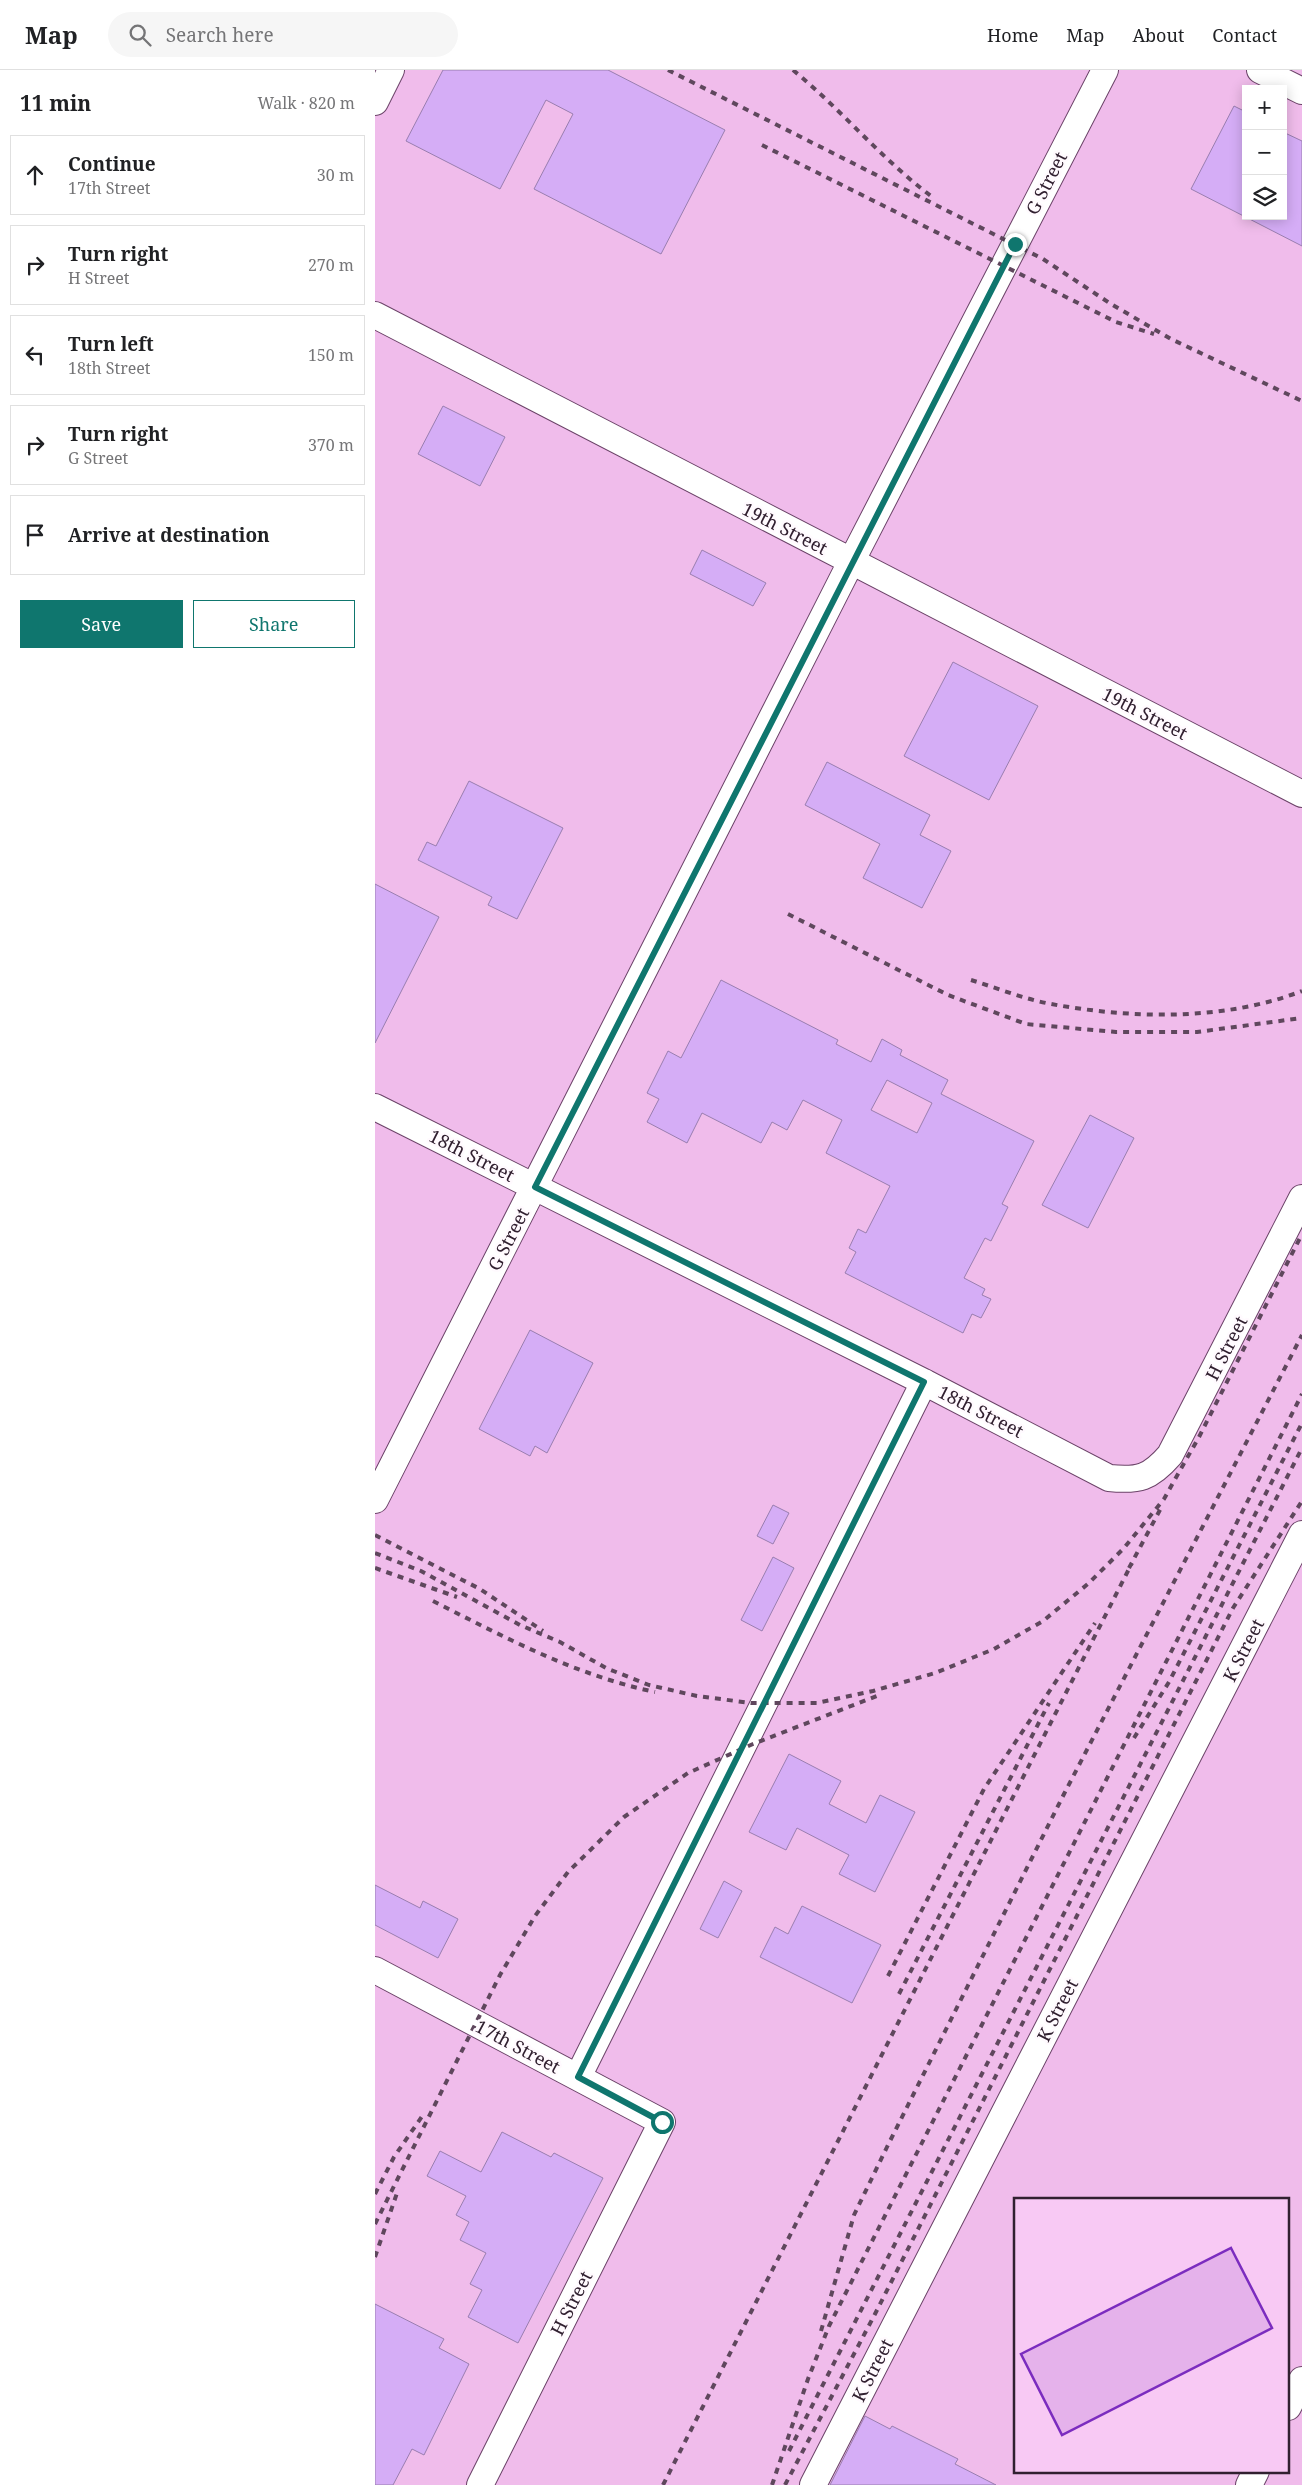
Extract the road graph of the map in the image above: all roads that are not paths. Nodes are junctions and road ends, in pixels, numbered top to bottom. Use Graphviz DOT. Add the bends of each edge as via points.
graph roads {
  1 [pos="391,70"];
  2 [pos="1105,70"];
  3 [pos="1260,70"];
  4 [pos="1302,92"];
  5 [pos="375,102"];
  6 [pos="375,315"];
  7 [pos="851,562"];
  8 [pos="1302,794"];
  9 [pos="375,1107"];
  10 [pos="535,1187"];
  11 [pos="1302,1198"];
  12 [pos="924,1382"];
  13 [pos="1132,1480"];
  14 [pos="375,1500"];
  15 [pos="1302,1534"];
  16 [pos="375,1970"];
  17 [pos="578,2077"];
  18 [pos="662,2122"];
  19 [pos="1302,2380"];
  20 [pos="1289,2405"];
  21 [pos="1256,2472"];
  22 [pos="481,2485"];
  23 [pos="813,2485"];
  24 [pos="1249,2485"];
  1 -- 5 [label="lane"];
  2 -- 7 [label="lane, G Street"];
  3 -- 4 [label="lane"];
  6 -- 7 [label="lane, 19th Street"];
  7 -- 8 [label="lane, 19th Street"];
  7 -- 10 [label="lane, G Street"];
  9 -- 10 [label="lane, 18th Street"];
  10 -- 12 [label="lane, 18th Street"];
  10 -- 14 [label="lane, G Street"];
  11 -- 13 [label="lane, H Street" via="1170,1455 1155,1472"];
  12 -- 13 [label="lane, 18th Street" via="1109,1478"];
  12 -- 17 [label="lane"];
  15 -- 23 [label="lane, K Street"];
  16 -- 17 [label="lane, 17th Street"];
  17 -- 18 [label="lane, 17th Street"];
  18 -- 22 [label="lane, H Street"];
  19 -- 20 [label="lane"];
  21 -- 24 [label="lane"];
}
